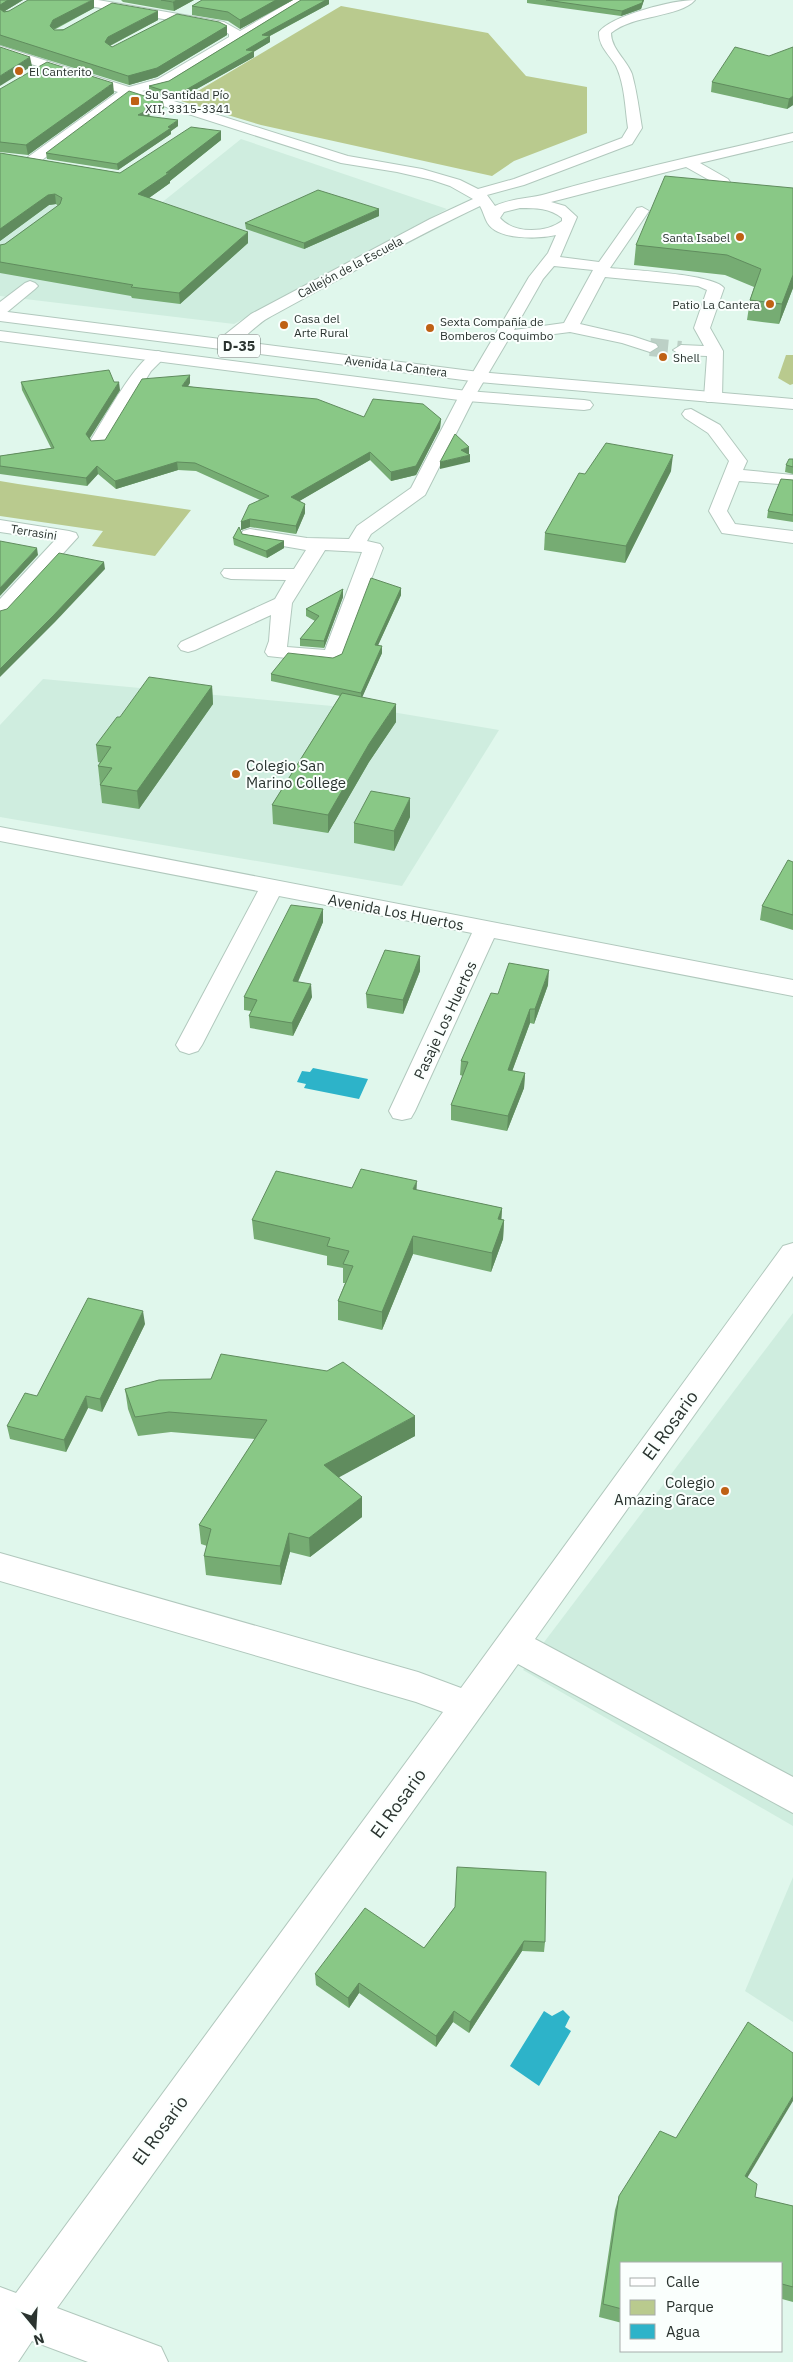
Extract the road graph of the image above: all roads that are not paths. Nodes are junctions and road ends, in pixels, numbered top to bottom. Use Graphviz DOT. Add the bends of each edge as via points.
graph roads {
  1 [pos="78,0"];
  2 [pos="301,0"];
  3 [pos="689,0"];
  4 [pos="117,3"];
  5 [pos="191,8"];
  6 [pos="97,14"];
  7 [pos="176,17"];
  8 [pos="160,26"];
  9 [pos="235,38"];
  10 [pos="0,50"];
  11 [pos="46,65"];
  12 [pos="30,74"];
  13 [pos="127,91"];
  14 [pos="208,117"];
  15 [pos="192,128"];
  16 [pos="793,137"];
  17 [pos="16,159"];
  18 [pos="33,160"];
  19 [pos="688,162"];
  20 [pos="52,164"];
  21 [pos="632,176"];
  22 [pos="615,180"];
  23 [pos="723,182"];
  24 [pos="740,183"];
  25 [pos="480,197"];
  26 [pos="522,204"];
  27 [pos="642,210"];
  28 [pos="575,213"];
  29 [pos="492,215"];
  30 [pos="506,230"];
  31 [pos="542,255"];
  32 [pos="602,270"];
  33 [pos="30,286"];
  34 [pos="0,310"];
  35 [pos="0,316"];
  36 [pos="570,327"];
  37 [pos="0,336"];
  38 [pos="502,336"];
  39 [pos="223,344"];
  40 [pos="650,347"];
  41 [pos="681,350"];
  42 [pos="715,351"];
  43 [pos="158,356"];
  44 [pos="479,377"];
  45 [pos="467,396"];
  46 [pos="713,398"];
  47 [pos="789,401"];
  48 [pos="604,407"];
  49 [pos="672,412"];
  50 [pos="691,414"];
  51 [pos="728,417"];
  52 [pos="98,444"];
  53 [pos="733,475"];
  54 [pos="793,480"];
  55 [pos="0,526"];
  56 [pos="250,535"];
  57 [pos="793,537"];
  58 [pos="319,544"];
  59 [pos="355,545"];
  60 [pos="231,573"];
  61 [pos="300,575"];
  62 [pos="282,604"];
  63 [pos="0,611"];
  64 [pos="188,646"];
  65 [pos="0,834"];
  66 [pos="272,887"];
  67 [pos="486,929"];
  68 [pos="793,988"];
  69 [pos="189,1045"];
  70 [pos="402,1111"];
  71 [pos="793,1254"];
  72 [pos="0,1567"];
  73 [pos="513,1644"];
  74 [pos="468,1706"];
  75 [pos="793,1796"];
  76 [pos="8,2325"];
  77 [pos="146,2362"];
  1 -- 4 [label="main road"];
  2 -- 9 [label="main road"];
  3 -- 25 [label="main road, Callejón de la Escuela" via="676,7 620,22 605,32 605,40 622,66 630,90 635,128 627,141"];
  4 -- 6 [label="main road"];
  4 -- 7 [label="main road"];
  5 -- 7 [label="main road"];
  7 -- 8 [label="main road"];
  7 -- 9 [label="main road" via="224,26 235,33"];
  9 -- 13 [label="main road" via="162,82"];
  10 -- 11 [label="main road"];
  11 -- 12 [label="main road"];
  11 -- 13 [label="main road"];
  13 -- 14 [label="main road"];
  13 -- 18 [label="main road"];
  14 -- 15 [label="main road"];
  14 -- 25 [label="main road" via="346,160 401,166"];
  16 -- 19 [label="main road"];
  17 -- 18 [label="main road"];
  18 -- 20 [label="main road"];
  19 -- 21 [label="main road"];
  19 -- 23 [label="main road"];
  21 -- 22 [label="main road"];
  21 -- 23 [label="main road"];
  22 -- 26 [label="main road"];
  22 -- 28 [label="main road" via="600,188"];
  23 -- 24 [label="main road"];
  25 -- 26 [label="main road"];
  25 -- 29 [label="main road"];
  25 -- 39 [label="main road, Callejón de la Escuela" via="257,317"];
  26 -- 28 [label="main road" via="551,206"];
  26 -- 29 [label="main road" via="504,207"];
  27 -- 32 [label="main road"];
  28 -- 30 [label="main road" via="559,230 540,233"];
  28 -- 31 [label="main road" via="562,242"];
  29 -- 30 [label="main road" via="494,224"];
  30 -- 31 [label="main road" via="525,239"];
  31 -- 32 [label="main road"];
  31 -- 38 [label="main road" via="537,277"];
  32 -- 36 [label="main road"];
  32 -- 42 [label="main road" via="713,285 717,290 702,328"];
  33 -- 34 [label="main road"];
  35 -- 39 [label="main road, Avenida La Cantera / D-35"];
  36 -- 38 [label="main road"];
  36 -- 40 [label="main road"];
  37 -- 43 [label="main road, Avenida La Cantera / D-35"];
  38 -- 44 [label="main road"];
  39 -- 44 [label="main road, Avenida La Cantera / D-35"];
  41 -- 42 [label="main road"];
  42 -- 46 [label="main road"];
  43 -- 45 [label="main road, Avenida La Cantera / D-35"];
  43 -- 52 [label="main road" via="145,368"];
  44 -- 45 [label="main road"];
  44 -- 46 [label="main road, Avenida La Cantera / D-35"];
  45 -- 48 [label="main road, Avenida La Cantera / D-35"];
  45 -- 59 [label="main road" via="419,491 364,530"];
  46 -- 47 [label="main road, Avenida La Cantera / D-35"];
  49 -- 50 [label="main road"];
  50 -- 51 [label="main road"];
  50 -- 53 [label="main road" via="714,429 738,461"];
  53 -- 54 [label="main road"];
  53 -- 57 [label="main road" via="718,511 729,529"];
  55 -- 63 [label="main road, Terrasini" via="69,537"];
  56 -- 58 [label="main road"];
  58 -- 59 [label="main road"];
  58 -- 61 [label="main road"];
  59 -- 62 [label="main road" via="373,548 333,657 275,652"];
  60 -- 61 [label="main road"];
  61 -- 62 [label="main road"];
  62 -- 64 [label="main road"];
  65 -- 66 [label="main road, Avenida Los Huertos"];
  66 -- 67 [label="main road, Avenida Los Huertos"];
  66 -- 69 [label="main road"];
  67 -- 68 [label="main road, Avenida Los Huertos"];
  67 -- 70 [label="main road, Pasaje Los Huertos"];
  71 -- 73 [label="main road, El Rosario"];
  72 -- 74 [label="main road" via="418,1687"];
  73 -- 74 [label="main road, El Rosario"];
  73 -- 75 [label="main road"];
  74 -- 76 [label="main road, El Rosario"];
  76 -- 77 [label="main road"];
}
